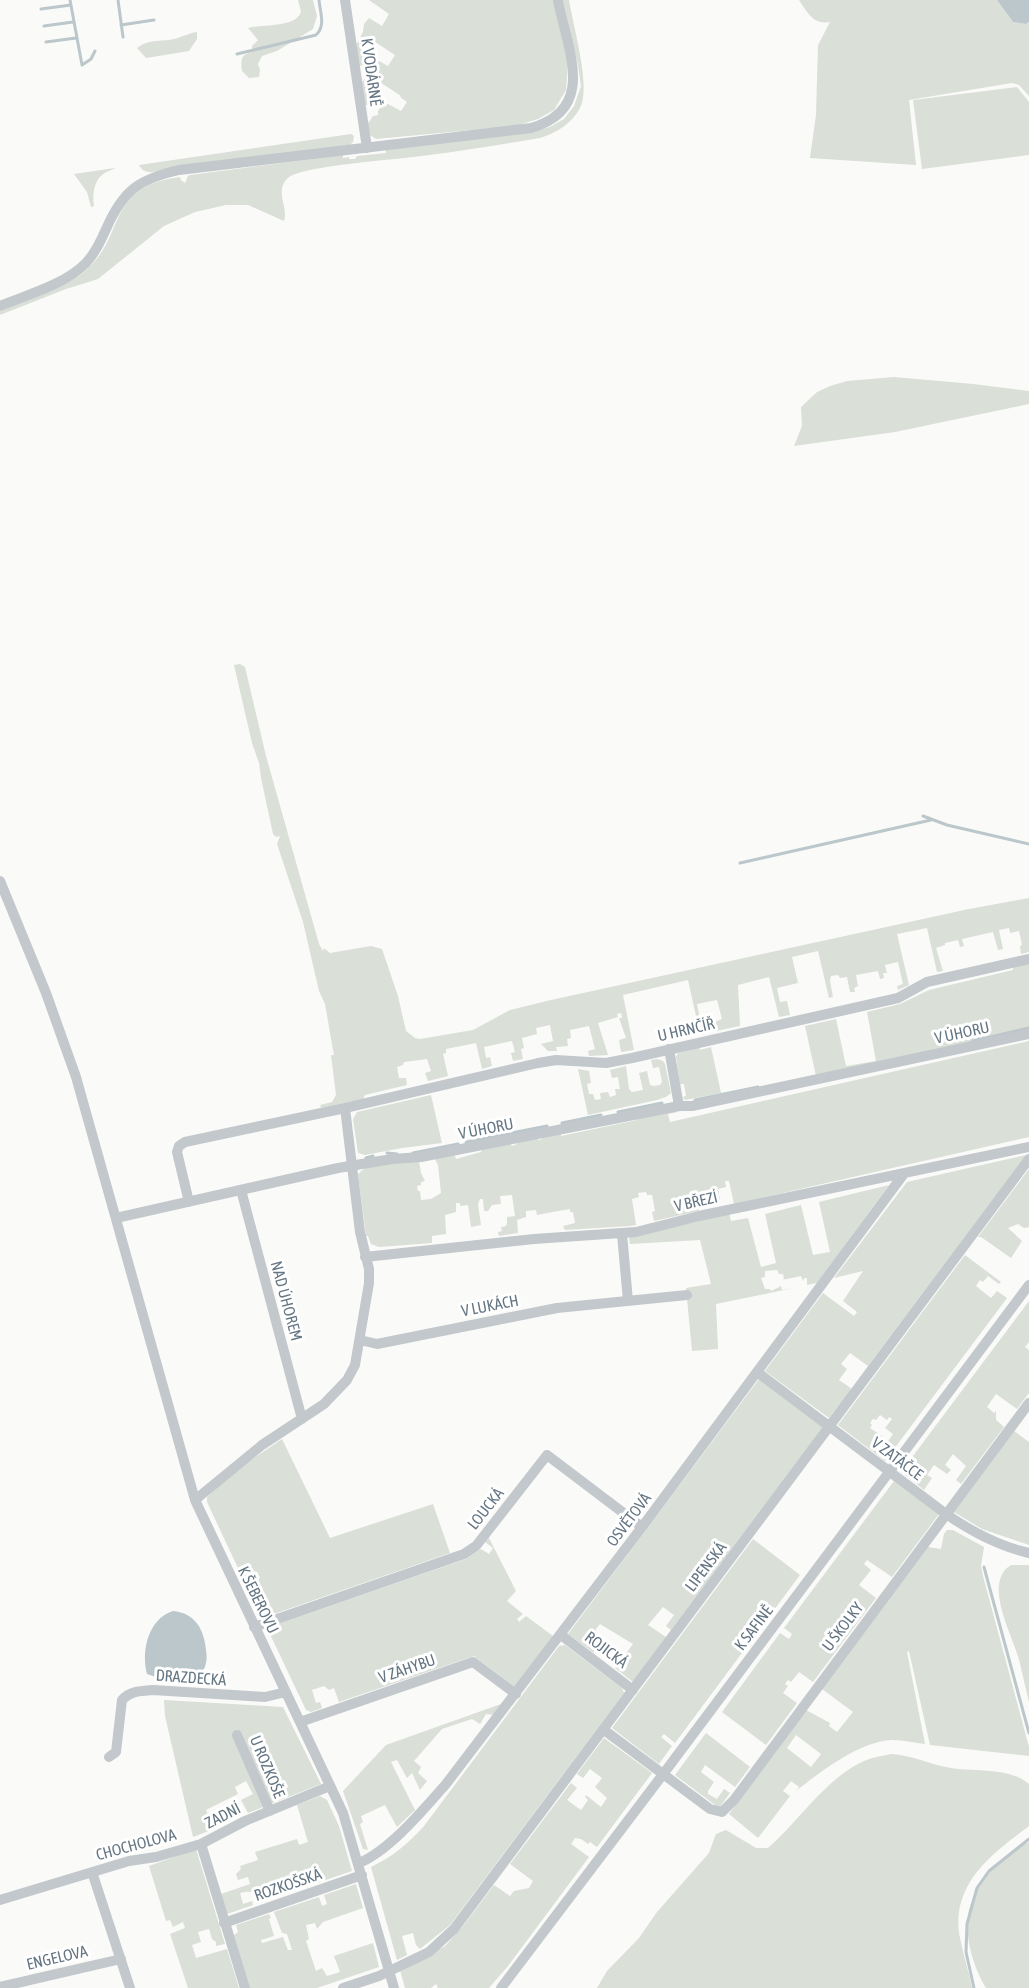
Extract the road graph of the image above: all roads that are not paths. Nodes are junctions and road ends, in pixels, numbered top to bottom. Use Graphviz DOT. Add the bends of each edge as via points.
graph roads {
  1 [pos="345,0"];
  2 [pos="558,0"];
  3 [pos="367,148"];
  4 [pos="0,306"];
  5 [pos="0,881"];
  6 [pos="1029,959"];
  7 [pos="1029,1034"];
  8 [pos="669,1049"];
  9 [pos="679,1106"];
  10 [pos="345,1108"];
  11 [pos="1029,1147"];
  12 [pos="1029,1159"];
  13 [pos="352,1167"];
  14 [pos="903,1175"];
  15 [pos="241,1190"];
  16 [pos="189,1202"];
  17 [pos="116,1218"];
  18 [pos="622,1234"];
  19 [pos="365,1257"];
  20 [pos="1029,1285"];
  21 [pos="687,1295"];
  22 [pos="628,1301"];
  23 [pos="360,1340"];
  24 [pos="757,1372"];
  25 [pos="1029,1403"];
  26 [pos="302,1419"];
  27 [pos="829,1427"];
  28 [pos="890,1472"];
  29 [pos="195,1500"];
  30 [pos="946,1514"];
  31 [pos="642,1527"];
  32 [pos="1029,1553"];
  33 [pos="254,1627"];
  34 [pos="561,1635"];
  35 [pos="633,1690"];
  36 [pos="286,1692"];
  37 [pos="516,1694"];
  38 [pos="300,1722"];
  39 [pos="604,1730"];
  40 [pos="237,1735"];
  41 [pos="109,1757"];
  42 [pos="664,1773"];
  43 [pos="330,1786"];
  44 [pos="270,1811"];
  45 [pos="201,1844"];
  46 [pos="359,1863"];
  47 [pos="92,1872"];
  48 [pos="362,1875"];
  49 [pos="0,1900"];
  50 [pos="224,1923"];
  51 [pos="121,1959"];
  52 [pos="389,1970"];
  53 [pos="0,1987"];
  54 [pos="130,1988"];
  55 [pos="244,1988"];
  56 [pos="343,1988"];
  57 [pos="394,1988"];
  58 [pos="501,1988"];
  1 -- 3 [label="street, K VODÁRNĚ"];
  2 -- 3 [label="street" via="573,68 573,86 563,112 552,121 531,128"];
  3 -- 4 [label="street" via="153,176 121,201 97,250 76,272"];
  5 -- 17 [label="street, K ŠEBEROVU" via="63,1039"];
  6 -- 8 [label="street, U HRNČÍŘ" via="927,982 898,998"];
  7 -- 9 [label="street, V ÚHORU"];
  8 -- 9 [label="street"];
  8 -- 10 [label="street, U HRNČÍŘ" via="606,1063 538,1063"];
  9 -- 13 [label="street, V ÚHORU"];
  10 -- 13 [label="street"];
  10 -- 16 [label="street, U HRNČÍŘ" via="185,1142 177,1152"];
  11 -- 14 [label="street, V BŘEZÍ"];
  12 -- 27 [label="street, LIPENSKÁ"];
  13 -- 15 [label="street, V ÚHORU"];
  13 -- 19 [label="street"];
  14 -- 18 [label="street, V BŘEZÍ"];
  14 -- 24 [label="street, OSVĚTOVÁ"];
  15 -- 16 [label="street, V ÚHORU"];
  15 -- 26 [label="street, NAD ÚHOREM"];
  16 -- 17 [label="street, V ÚHORU"];
  17 -- 29 [label="street, K ŠEBEROVU"];
  18 -- 19 [label="street, V BŘEZÍ"];
  18 -- 22 [label="street"];
  19 -- 23 [label="street" via="369,1283"];
  20 -- 28 [label="street, K SAFINĚ"];
  21 -- 22 [label="street, V LUKÁCH"];
  22 -- 23 [label="street, V LUKÁCH" via="557,1308 377,1344"];
  23 -- 26 [label="street" via="347,1380"];
  24 -- 27 [label="street, V ZATÁČCE"];
  24 -- 31 [label="street, OSVĚTOVÁ"];
  25 -- 30 [label="street, U ŠKOLKY"];
  26 -- 29 [label="street" via="262,1445"];
  27 -- 28 [label="street, V ZATÁČCE"];
  27 -- 35 [label="street, LIPENSKÁ"];
  28 -- 30 [label="street, V ZATÁČCE"];
  28 -- 42 [label="street, K SAFINĚ"];
  29 -- 33 [label="street, K ŠEBEROVU"];
  30 -- 32 [label="street, V ZATÁČCE" via="976,1534"];
  30 -- 42 [label="street, U ŠKOLKY" via="722,1812 710,1809"];
  31 -- 33 [label="street, LOUCKÁ" via="547,1455 476,1546 465,1554"];
  31 -- 34 [label="street, OSVĚTOVÁ"];
  33 -- 36 [label="street, K ŠEBEROVU"];
  34 -- 35 [label="street, ROJICKÁ"];
  34 -- 37 [label="street, OSVĚTOVÁ"];
  35 -- 39 [label="street, LIPENSKÁ"];
  36 -- 38 [label="street, K ŠEBEROVU"];
  36 -- 41 [label="street, DRAZDECKÁ" via="265,1697 153,1690 127,1694 122,1700 116,1752"];
  37 -- 38 [label="street, V ZÁHYBU" via="473,1662"];
  37 -- 46 [label="street, OSVĚTOVÁ" via="422,1811 373,1856"];
  38 -- 43 [label="street, K ŠEBEROVU"];
  39 -- 42 [label="street"];
  39 -- 52 [label="street, LIPENSKÁ" via="454,1929 429,1952"];
  40 -- 44 [label="street, U ROZKOŠE"];
  42 -- 58 [label="street, K SAFINĚ"];
  43 -- 44 [label="street, ZADNÍ"];
  43 -- 46 [label="street, K ŠEBEROVU"];
  44 -- 45 [label="street, ZADNÍ"];
  45 -- 47 [label="street, CHOCHOLOVA"];
  45 -- 50 [label="street, ZADNÍ"];
  46 -- 48 [label="street, K ŠEBEROVU"];
  47 -- 49 [label="street"];
  47 -- 51 [label="street, CHOCHOLOVA"];
  48 -- 50 [label="street, ROZKOŠSKÁ"];
  48 -- 52 [label="street, K ŠEBEROVU"];
  50 -- 55 [label="street, ZADNÍ"];
  51 -- 53 [label="street, ENGELOVA"];
  51 -- 54 [label="street, CHOCHOLOVA"];
  52 -- 56 [label="street, LIPENSKÁ"];
  52 -- 57 [label="street, K ŠEBEROVU"];
}
